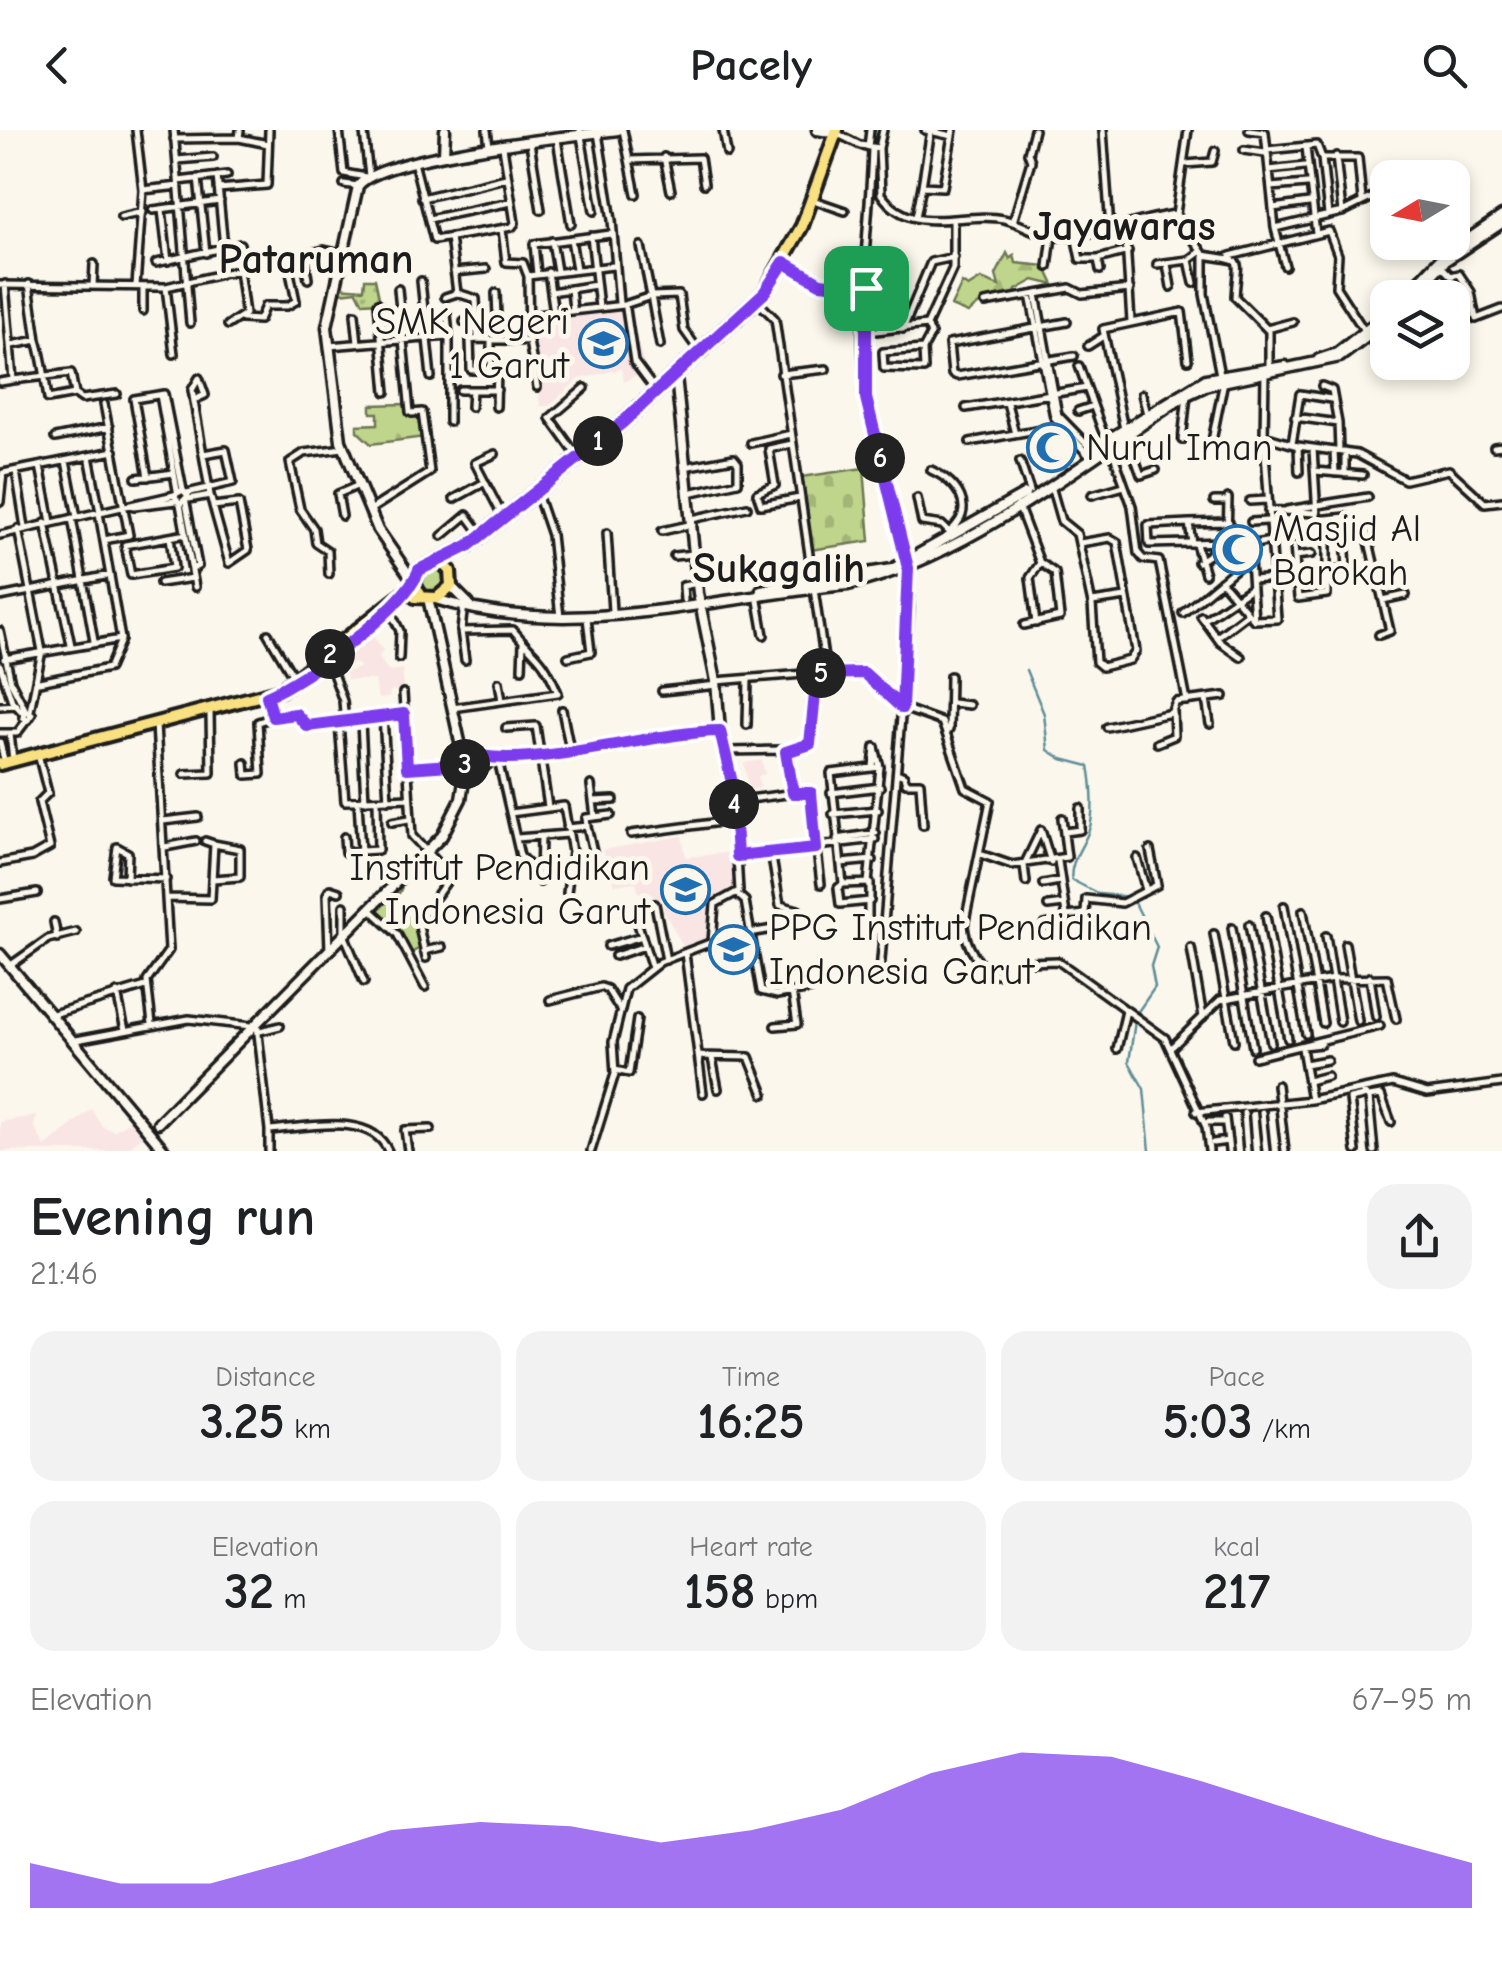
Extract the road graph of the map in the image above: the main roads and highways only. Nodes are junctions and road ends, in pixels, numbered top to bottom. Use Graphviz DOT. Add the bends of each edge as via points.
graph roads {
  1 [pos="445,130"];
  2 [pos="620,130"];
  3 [pos="817,130"];
  4 [pos="837,132"];
  5 [pos="581,133"];
  6 [pos="552,136"];
  7 [pos="444,155"];
  8 [pos="1502,220"];
  9 [pos="1422,280"];
  10 [pos="1426,280"];
  11 [pos="1370,328"];
  12 [pos="1370,334"];
  13 [pos="1358,342"];
  14 [pos="676,376"];
  15 [pos="1222,378"];
  16 [pos="1125,431"];
  17 [pos="1091,453"];
  18 [pos="1017,502"];
  19 [pos="908,565"];
  20 [pos="402,566"];
  21 [pos="446,566"];
  22 [pos="419,570"];
  23 [pos="414,584"];
  24 [pos="814,585"];
  25 [pos="451,586"];
  26 [pos="432,598"];
  27 [pos="700,600"];
  28 [pos="461,602"];
  29 [pos="393,605"];
  30 [pos="616,612"];
  31 [pos="560,617"];
  32 [pos="462,752"];
  33 [pos="494,761"];
  34 [pos="6,762"];
  35 [pos="466,782"];
  36 [pos="0,954"];
  37 [pos="158,1123"];
  38 [pos="144,1125"];
  39 [pos="157,1140"];
  40 [pos="166,1151"];
  1 -- 7 [label="main road"];
  2 -- 5 [label="main road"];
  3 -- 4 [label="main road"];
  4 -- 14 [label="main road" via="784,262 756,300"];
  5 -- 6 [label="main road"];
  6 -- 7 [label="main road"];
  7 -- 20 [label="main road" via="368,176 358,186 327,327 343,448"];
  8 -- 9 [label="main road" via="1442,257"];
  8 -- 10 [label="main road"];
  11 -- 13 [label="main road"];
  12 -- 13 [label="main road"];
  13 -- 15 [label="main road" via="1322,364"];
  14 -- 21 [label="main road"];
  14 -- 27 [label="main road"];
  15 -- 16 [label="main road"];
  15 -- 16 [label="main road"];
  16 -- 17 [label="main road"];
  17 -- 18 [label="main road"];
  17 -- 18 [label="main road"];
  18 -- 19 [label="main road"];
  18 -- 19 [label="main road" via="951,534"];
  19 -- 24 [label="main road" via="848,585"];
  20 -- 22 [label="main road"];
  20 -- 23 [label="main road"];
  21 -- 22 [label="main road"];
  21 -- 25 [label="main road"];
  22 -- 23 [label="main road"];
  23 -- 26 [label="main road"];
  23 -- 29 [label="main road"];
  24 -- 27 [label="main road"];
  24 -- 27 [label="main road"];
  25 -- 26 [label="main road"];
  25 -- 28 [label="main road"];
  26 -- 28 [label="main road"];
  26 -- 29 [label="main road"];
  26 -- 32 [label="main road"];
  27 -- 30 [label="main road"];
  27 -- 33 [label="main road" via="720,731"];
  28 -- 31 [label="main road"];
  29 -- 34 [label="main road" via="267,696"];
  30 -- 31 [label="main road"];
  30 -- 31 [label="main road"];
  32 -- 33 [label="main road"];
  32 -- 35 [label="main road"];
  33 -- 35 [label="main road"];
  35 -- 37 [label="main road" via="442,836"];
  36 -- 38 [label="main road"];
  37 -- 38 [label="main road"];
  37 -- 39 [label="main road"];
  38 -- 39 [label="main road"];
  39 -- 40 [label="main road"];
}
